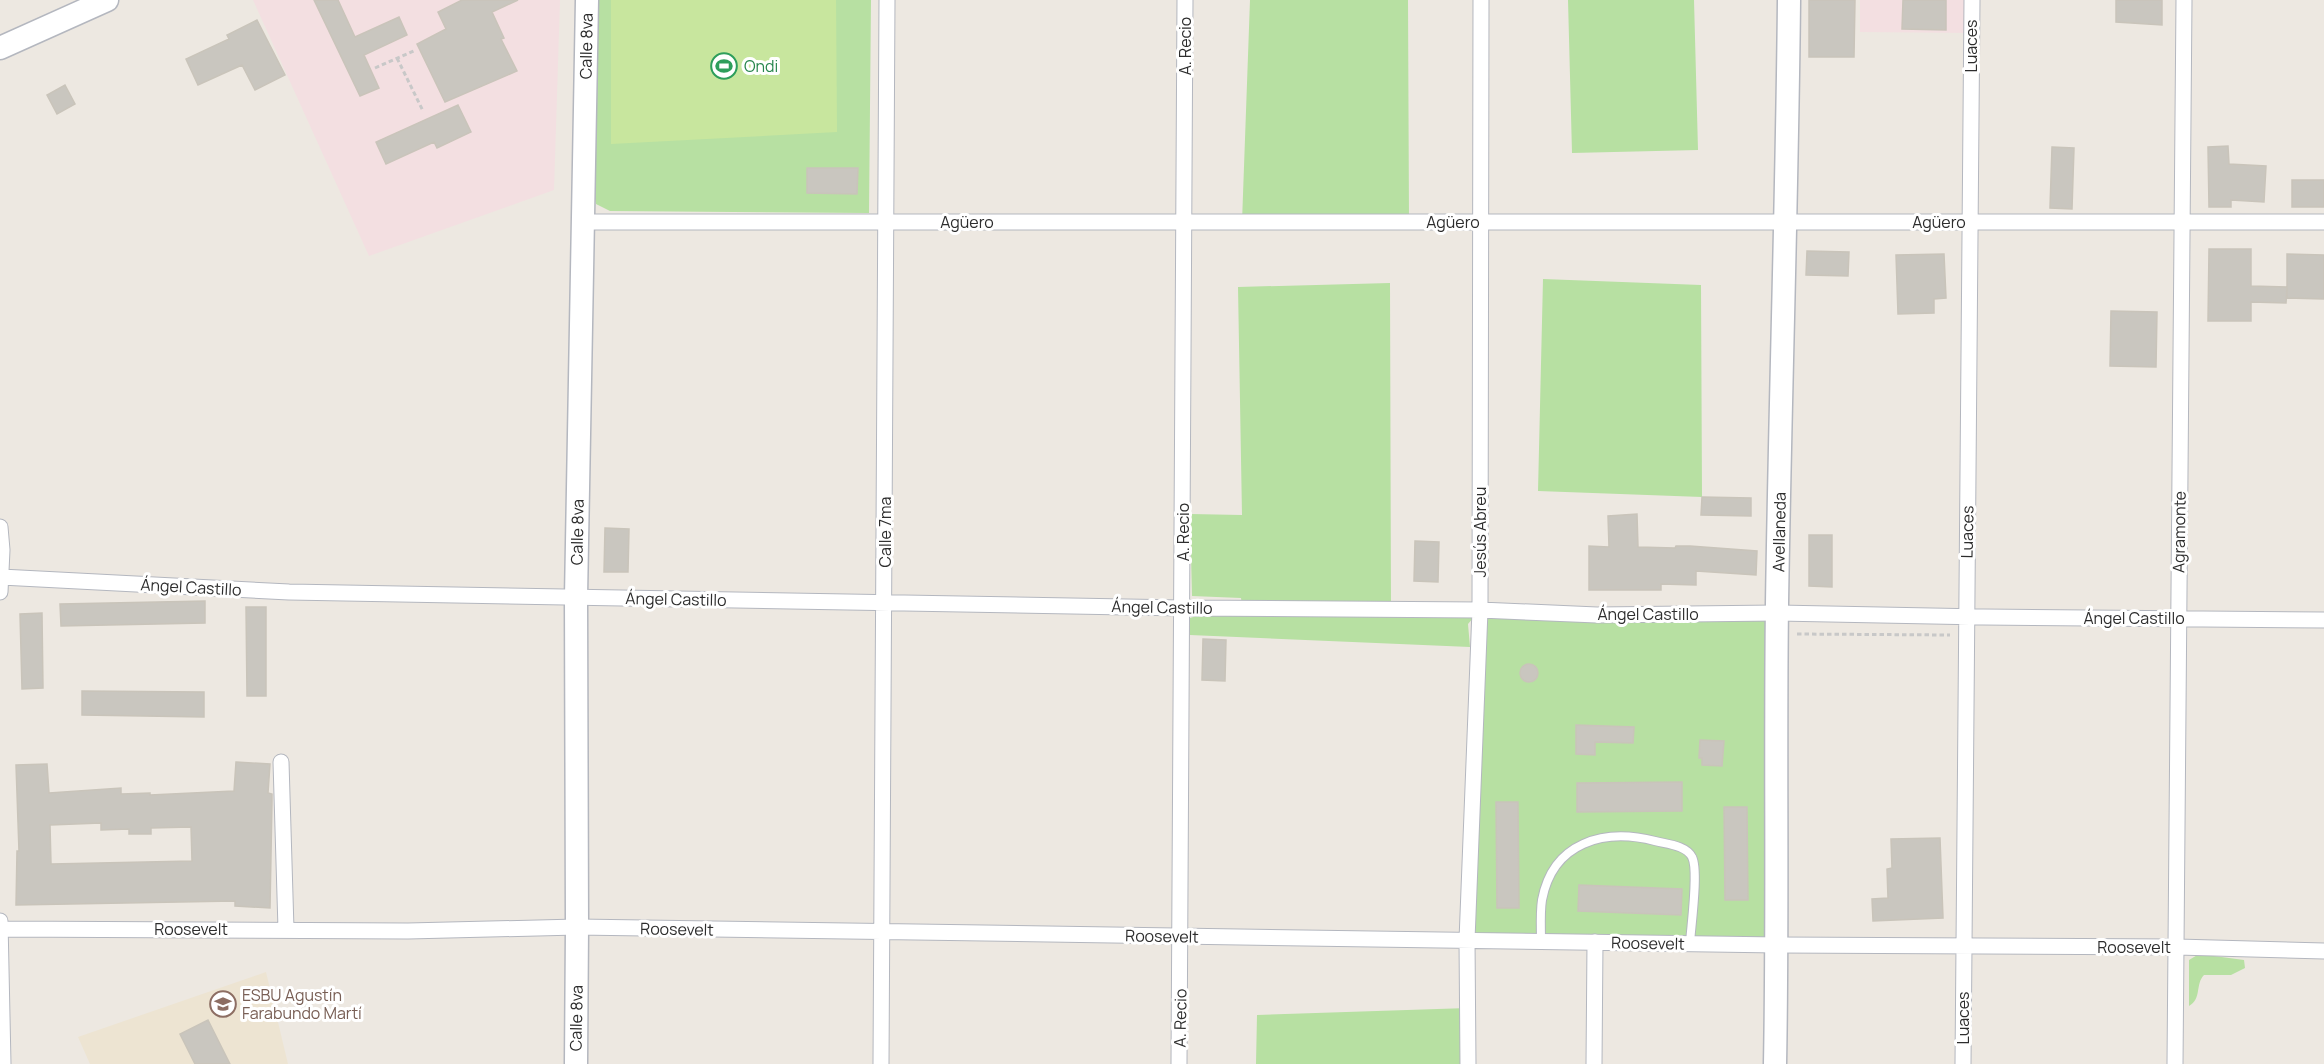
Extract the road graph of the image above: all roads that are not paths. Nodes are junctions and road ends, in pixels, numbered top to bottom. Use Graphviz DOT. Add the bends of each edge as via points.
graph roads {
  1 [pos="107,0"];
  2 [pos="587,0"];
  3 [pos="887,0"];
  4 [pos="1185,0"];
  5 [pos="1481,0"];
  6 [pos="1789,0"];
  7 [pos="1972,0"];
  8 [pos="2184,0"];
  9 [pos="0,48"];
  10 [pos="583,222"];
  11 [pos="886,222"];
  12 [pos="1184,222"];
  13 [pos="1480,222"];
  14 [pos="1787,222"];
  15 [pos="1970,222"];
  16 [pos="2182,222"];
  17 [pos="2324,222"];
  18 [pos="0,527"];
  19 [pos="0,584"];
  20 [pos="576,597"];
  21 [pos="884,603"];
  22 [pos="1182,608"];
  23 [pos="1480,610"];
  24 [pos="1777,613"];
  25 [pos="1967,617"];
  26 [pos="2178,618"];
  27 [pos="2324,620"];
  28 [pos="281,762"];
  29 [pos="1,925"];
  30 [pos="577,927"];
  31 [pos="286,929"];
  32 [pos="883,932"];
  33 [pos="1181,936"];
  34 [pos="1467,940"];
  35 [pos="1541,941"];
  36 [pos="1595,942"];
  37 [pos="1690,944"];
  38 [pos="1778,945"];
  39 [pos="1964,947"];
  40 [pos="2177,947"];
  41 [pos="2324,951"];
  42 [pos="3,1064"];
  43 [pos="576,1064"];
  44 [pos="881,1064"];
  45 [pos="1179,1064"];
  46 [pos="1468,1064"];
  47 [pos="1594,1064"];
  48 [pos="1775,1064"];
  49 [pos="1963,1064"];
  50 [pos="2175,1064"];
  1 -- 9 [label="street"];
  2 -- 10 [label="street, Calle 8va"];
  3 -- 11 [label="street, Calle 7ma"];
  4 -- 12 [label="street, A. Recio"];
  5 -- 13 [label="street, Jesús Abreu"];
  6 -- 14 [label="street, Avellaneda"];
  7 -- 15 [label="street, Luaces"];
  8 -- 16 [label="street, Agramonte"];
  10 -- 11 [label="street, Agüero"];
  10 -- 20 [label="street, Calle 8va"];
  11 -- 12 [label="street, Agüero"];
  11 -- 21 [label="street, Calle 7ma"];
  12 -- 13 [label="street, Agüero"];
  12 -- 22 [label="street, A. Recio"];
  13 -- 14 [label="street, Agüero"];
  13 -- 23 [label="street, Jesús Abreu"];
  14 -- 15 [label="street, Agüero"];
  14 -- 24 [label="street, Avellaneda"];
  15 -- 16 [label="street, Agüero"];
  15 -- 25 [label="street, Luaces"];
  16 -- 17 [label="street, Agüero"];
  16 -- 26 [label="street, Agramonte"];
  18 -- 19 [label="street"];
  19 -- 20 [label="street, Ángel Castillo"];
  20 -- 21 [label="street, Ángel Castillo"];
  20 -- 30 [label="street, Calle 8va"];
  21 -- 22 [label="street, Ángel Castillo"];
  21 -- 32 [label="street, Calle 7ma"];
  22 -- 23 [label="street, Ángel Castillo"];
  22 -- 33 [label="street, A. Recio"];
  23 -- 24 [label="street, Ángel Castillo" via="1597,615"];
  23 -- 34 [label="street, Jesús Abreu"];
  24 -- 25 [label="street, Ángel Castillo"];
  24 -- 38 [label="street, Avellaneda"];
  25 -- 26 [label="street, Ángel Castillo"];
  25 -- 39 [label="street, Luaces"];
  26 -- 27 [label="street, Ángel Castillo"];
  26 -- 40 [label="street, Agramonte"];
  28 -- 31 [label="street"];
  29 -- 31 [label="street, Roosevelt"];
  29 -- 42 [label="street"];
  30 -- 31 [label="street, Roosevelt" via="408,932"];
  30 -- 32 [label="street, Roosevelt"];
  30 -- 43 [label="street, Calle 8va"];
  32 -- 33 [label="street, Roosevelt"];
  32 -- 44 [label="street, Calle 7ma"];
  33 -- 34 [label="street, Roosevelt"];
  33 -- 45 [label="street, A. Recio"];
  34 -- 35 [label="street, Roosevelt"];
  34 -- 46 [label="street, Jesús Abreu"];
  35 -- 36 [label="street, Roosevelt"];
  35 -- 37 [label="lane" via="1542,901 1550,876 1579,844 1606,837 1641,838 1681,848 1692,857"];
  36 -- 37 [label="street, Roosevelt"];
  36 -- 47 [label="street"];
  37 -- 38 [label="street, Roosevelt"];
  38 -- 39 [label="street, Roosevelt"];
  38 -- 48 [label="street, Avellaneda"];
  39 -- 40 [label="street, Roosevelt"];
  39 -- 49 [label="street, Luaces"];
  40 -- 41 [label="street, Roosevelt"];
  40 -- 50 [label="street, Agramonte"];
}
